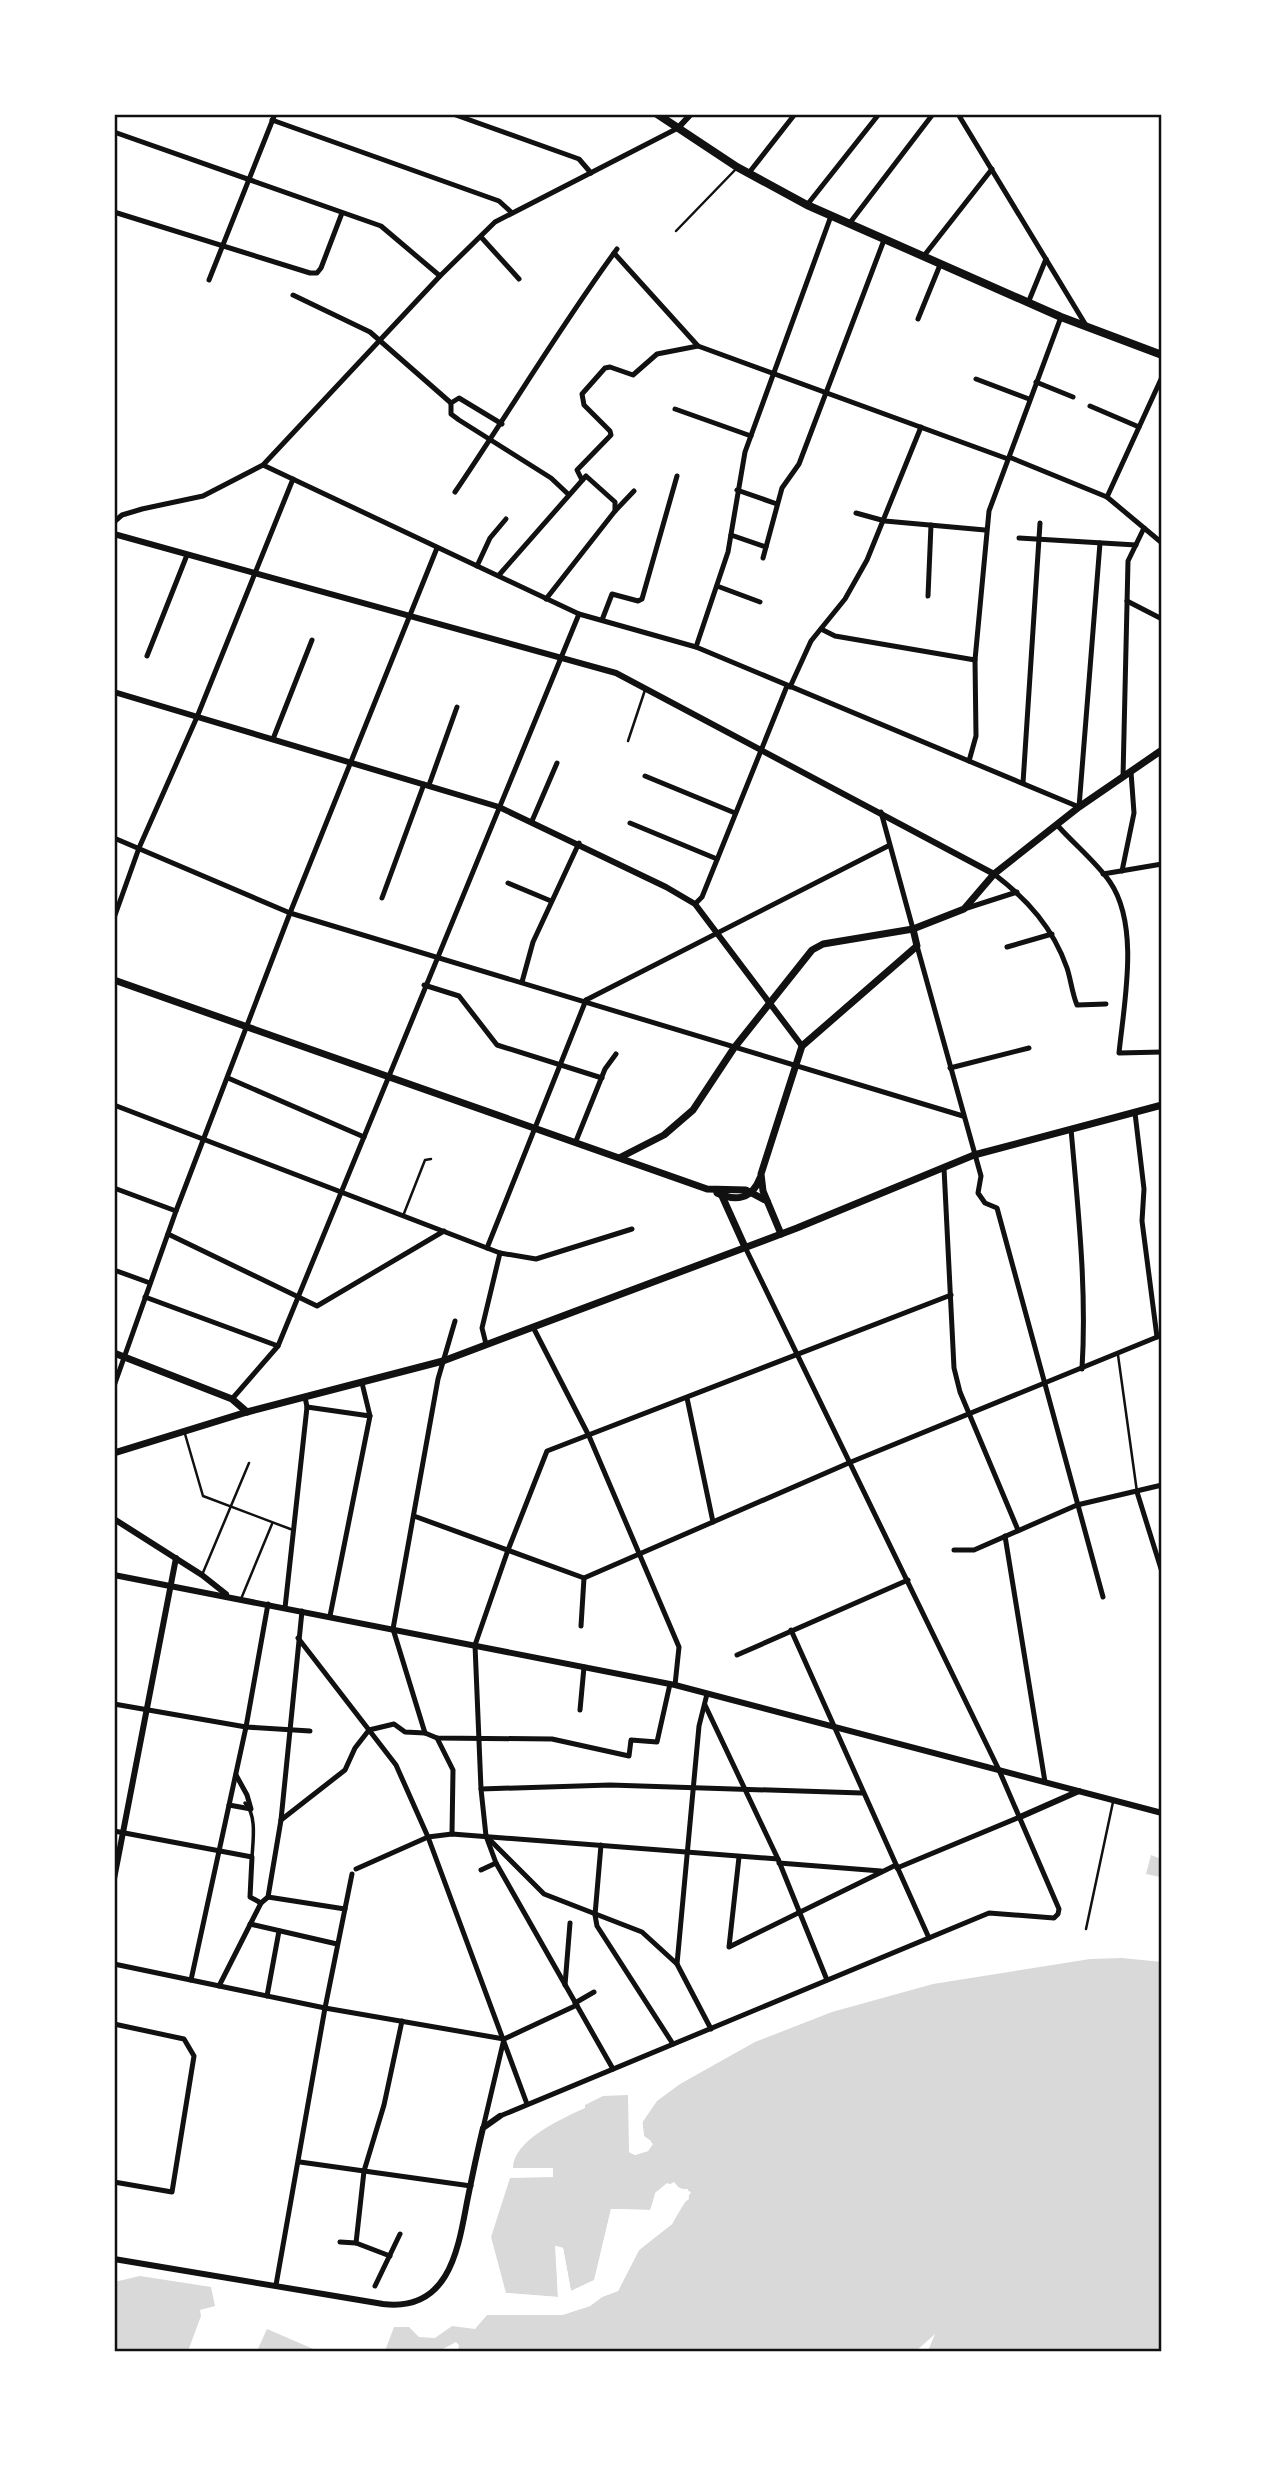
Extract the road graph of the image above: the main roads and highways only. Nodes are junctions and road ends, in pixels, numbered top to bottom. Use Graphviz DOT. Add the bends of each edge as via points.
graph roads {
  1 [pos="657,114"];
  2 [pos="1162,355"];
  3 [pos="1162,750"];
  4 [pos="913,929"];
  5 [pos="114,980"];
  6 [pos="1162,1105"];
  7 [pos="621,1157"];
  8 [pos="761,1174"];
  9 [pos="700,1186"];
  10 [pos="752,1192"];
  11 [pos="722,1196"];
  12 [pos="768,1201"];
  13 [pos="780,1234"];
  14 [pos="745,1247"];
  15 [pos="114,1353"];
  16 [pos="247,1412"];
  17 [pos="114,1452"];
  1 -- 2 [label="main road" via="748,174 807,205 1028,303"];
  3 -- 4 [label="main road" via="1079,807 995,874 964,909"];
  4 -- 7 [label="main road" via="823,944 805,956 682,1122"];
  4 -- 8 [label="main road" via="917,946 802,1046"];
  5 -- 7 [label="main road"];
  6 -- 13 [label="main road" via="974,1155"];
  7 -- 9 [label="main road"];
  8 -- 10 [label="main road"];
  8 -- 12 [label="main road"];
  9 -- 10 [label="main road"];
  9 -- 11 [label="main road"];
  10 -- 11 [label="main road" via="739,1198"];
  10 -- 12 [label="main road"];
  11 -- 14 [label="main road"];
  12 -- 13 [label="main road"];
  13 -- 14 [label="main road"];
  14 -- 16 [label="main road" via="443,1361"];
  15 -- 16 [label="main road" via="232,1399"];
  16 -- 17 [label="main road"];
}
